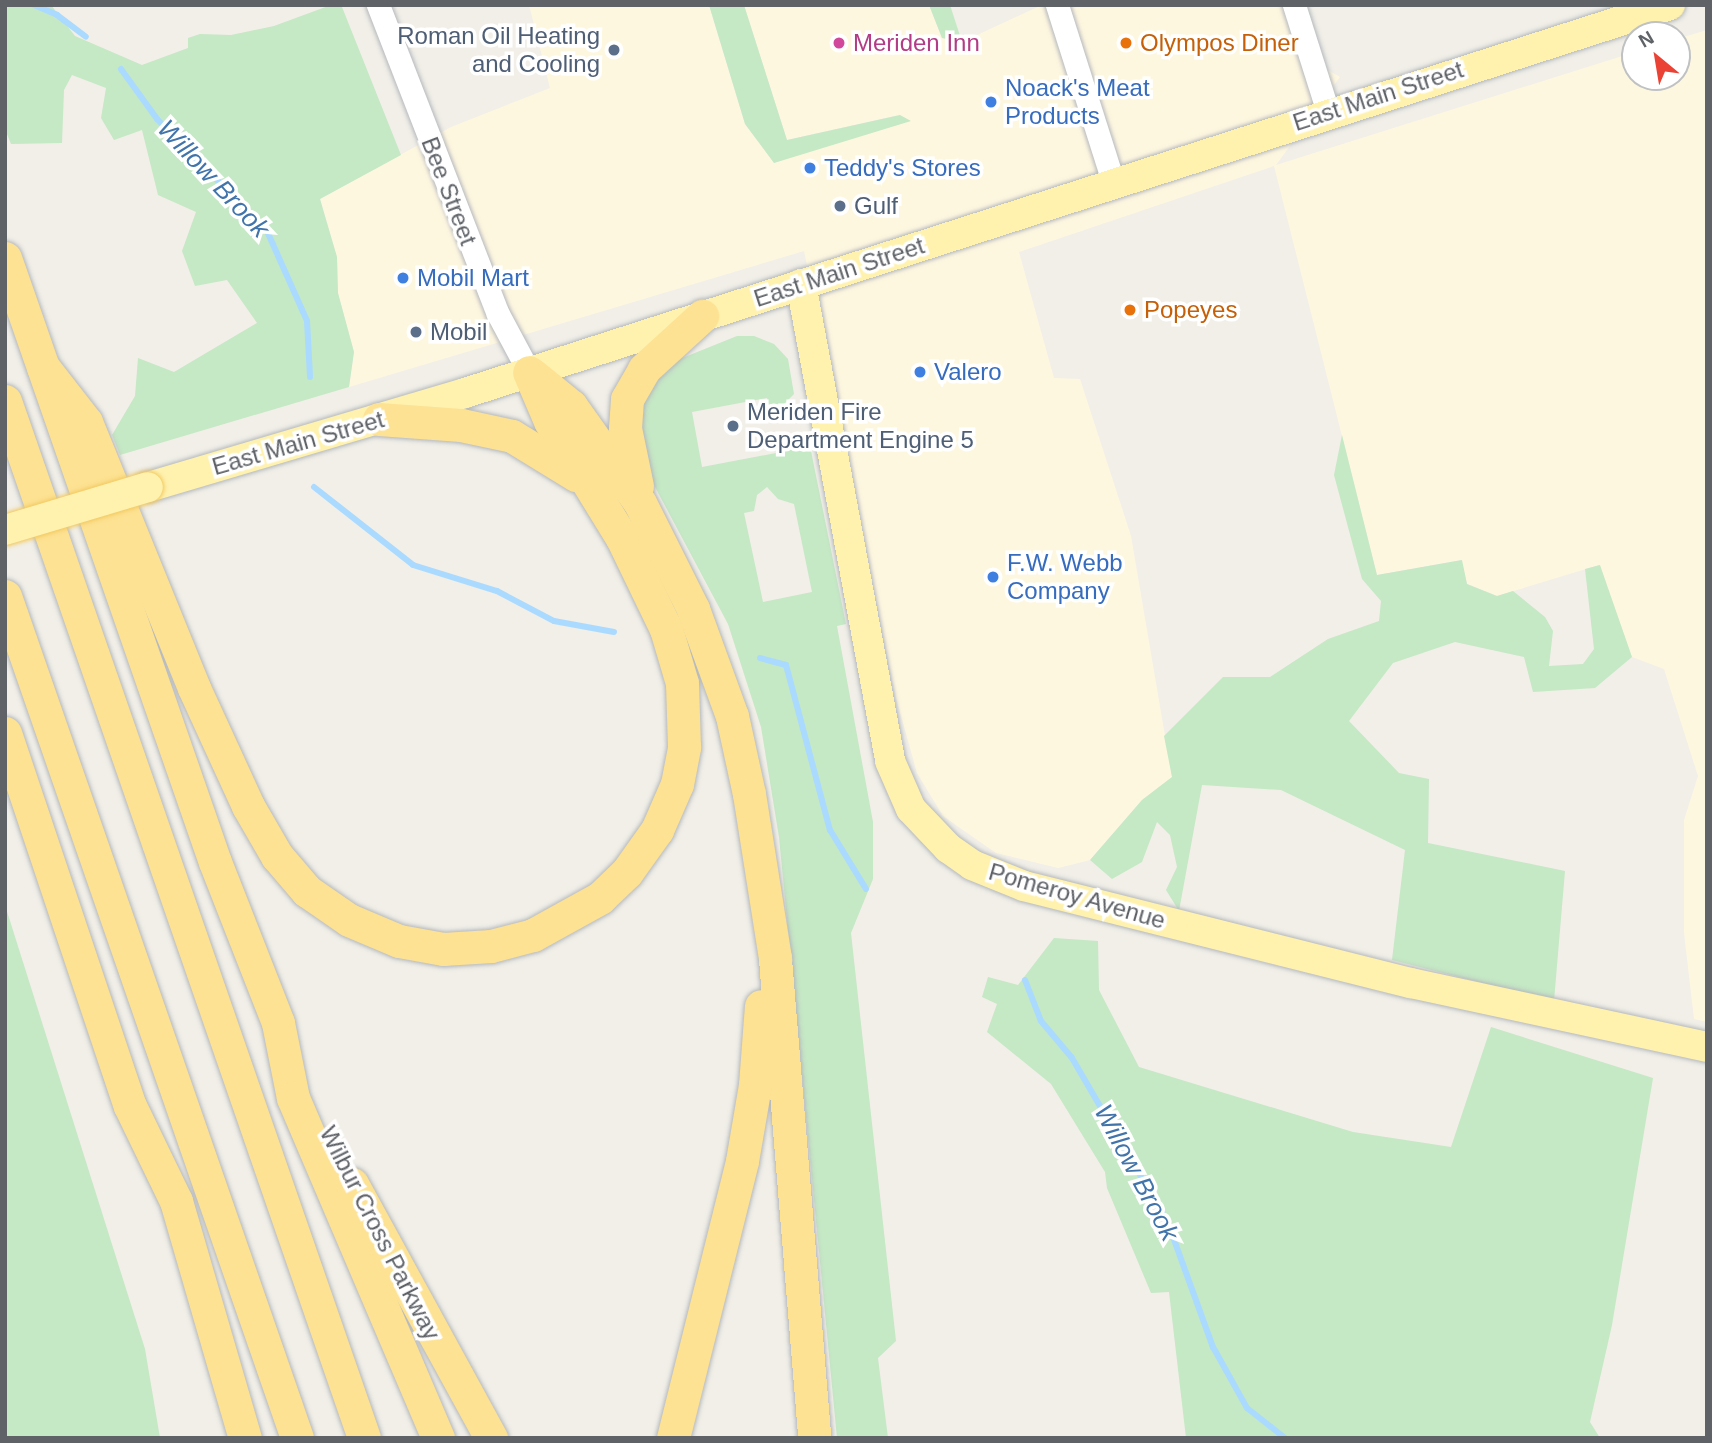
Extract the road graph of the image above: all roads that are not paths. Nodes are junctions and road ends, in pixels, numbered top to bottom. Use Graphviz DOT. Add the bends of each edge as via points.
graph roads {
  1 [pos="378,5"];
  2 [pos="1057,5"];
  3 [pos="1294,5"];
  4 [pos="1670,5"];
  5 [pos="1328,112"];
  6 [pos="1114,182"];
  7 [pos="5,258"];
  8 [pos="801,284"];
  9 [pos="702,316"];
  10 [pos="43,367"];
  11 [pos="529,372"];
  12 [pos="5,401"];
  13 [pos="379,419"];
  14 [pos="593,491"];
  15 [pos="646,515"];
  16 [pos="5,530"];
  17 [pos="5,596"];
  18 [pos="5,733"];
  19 [pos="765,919"];
  20 [pos="278,1023"];
  21 [pos="1707,1047"];
  22 [pos="130,1106"];
  23 [pos="222,1438"];
  24 [pos="245,1438"];
  25 [pos="297,1438"];
  26 [pos="364,1438"];
  27 [pos="438,1438"];
  28 [pos="491,1438"];
  29 [pos="673,1438"];
  30 [pos="814,1438"];
  1 -- 11 [label="street, Bee Street" via="498,314"];
  2 -- 6 [label="street"];
  3 -- 5 [label="street"];
  4 -- 5 [label="main road, East Main Street"];
  5 -- 6 [label="main road, East Main Street"];
  6 -- 8 [label="main road, East Main Street"];
  7 -- 10 [label="highway"];
  8 -- 9 [label="main road, East Main Street"];
  8 -- 21 [label="main road, Pomeroy Avenue" via="890,761 911,809 948,848 972,866 1024,886 1410,983"];
  9 -- 11 [label="main road, East Main Street"];
  9 -- 15 [label="highway" via="645,369 627,398 626,440"];
  10 -- 14 [label="highway" via="86,422 194,688 270,846 295,879 336,913 375,933 417,946 457,950 491,946 534,935 572,917 627,872 649,844 671,800 685,734 678,665 647,586"];
  10 -- 20 [label="highway" via="215,862"];
  11 -- 13 [label="main road, East Main Street"];
  11 -- 14 [label="highway" via="550,421"];
  11 -- 15 [label="highway" via="571,406"];
  12 -- 26 [label="highway"];
  13 -- 14 [label="highway" via="461,425 513,436 553,457"];
  13 -- 16 [label="main road, East Main Street, bridge"];
  15 -- 19 [label="highway" via="693,609 732,716 754,820"];
  17 -- 25 [label="highway"];
  18 -- 22 [label="highway"];
  19 -- 29 [label="highway" via="759,1053 750,1121"];
  19 -- 30 [label="highway" via="775,959"];
  20 -- 27 [label="highway" via="293,1098"];
  20 -- 28 [label="highway, Wilbur Cross Parkway" via="361,1202"];
  22 -- 23 [label="highway"];
  22 -- 24 [label="highway" via="176,1201"];
}
